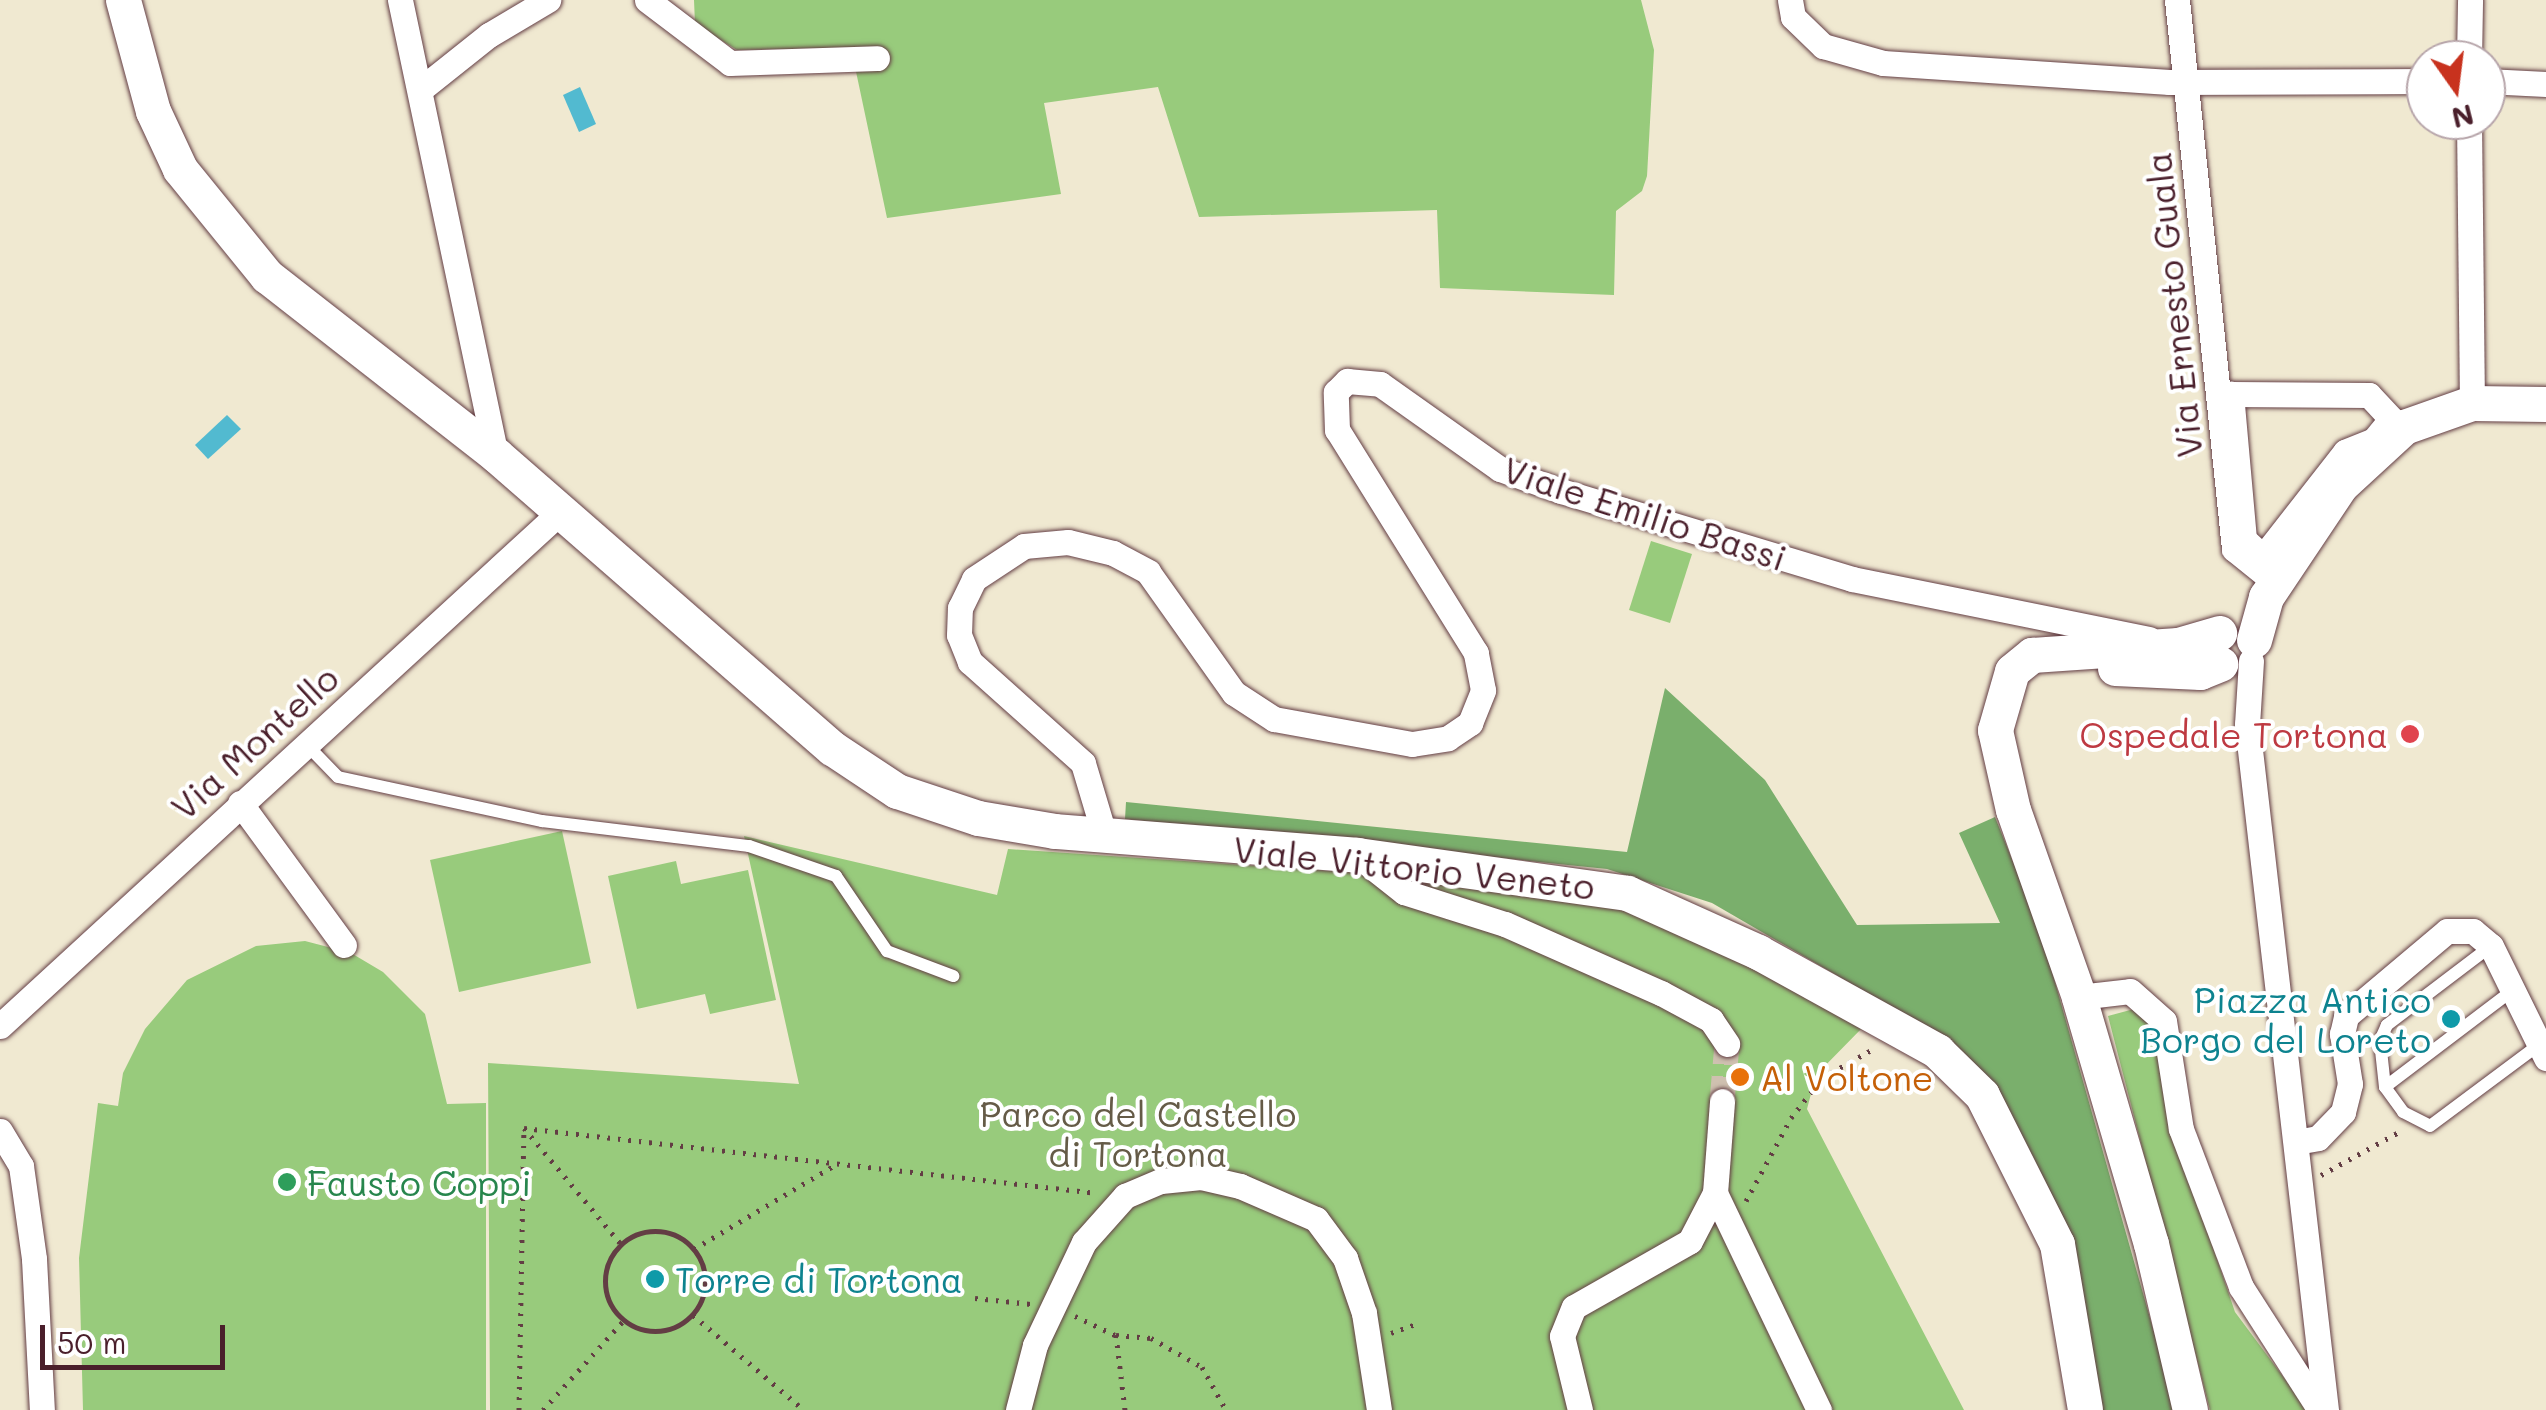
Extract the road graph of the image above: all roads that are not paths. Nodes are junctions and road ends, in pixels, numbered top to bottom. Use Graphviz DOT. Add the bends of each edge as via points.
graph roads {
  1 [pos="123,0"];
  2 [pos="400,0"];
  3 [pos="548,0"];
  4 [pos="648,0"];
  5 [pos="1790,0"];
  6 [pos="2177,0"];
  7 [pos="2470,0"];
  8 [pos="2469,40"];
  9 [pos="877,58"];
  10 [pos="2406,81"];
  11 [pos="2187,83"];
  12 [pos="2506,83"];
  13 [pos="2546,84"];
  14 [pos="421,89"];
  15 [pos="2469,140"];
  16 [pos="2214,384"];
  17 [pos="2472,403"];
  18 [pos="2546,404"];
  19 [pos="2416,422"];
  20 [pos="496,455"];
  21 [pos="558,514"];
  22 [pos="2268,578"];
  23 [pos="2178,646"];
  24 [pos="2234,649"];
  25 [pos="2008,685"];
  26 [pos="306,743"];
  27 [pos="240,802"];
  28 [pos="1105,837"];
  29 [pos="1357,855"];
  30 [pos="344,945"];
  31 [pos="2491,946"];
  32 [pos="953,976"];
  33 [pos="2513,990"];
  34 [pos="2079,997"];
  35 [pos="0,1026"];
  36 [pos="1727,1044"];
  37 [pos="2545,1047"];
  38 [pos="2385,1087"];
  39 [pos="1722,1101"];
  40 [pos="0,1131"];
  41 [pos="2296,1142"];
  42 [pos="1714,1193"];
  43 [pos="42,1410"];
  44 [pos="1018,1410"];
  45 [pos="1379,1410"];
  46 [pos="1580,1410"];
  47 [pos="1820,1410"];
  48 [pos="2085,1410"];
  49 [pos="2190,1410"];
  50 [pos="2323,1410"];
  1 -- 20 [label="street" via="153,112 180,169 222,226 267,276"];
  2 -- 14 [label="street"];
  3 -- 14 [label="street"];
  4 -- 9 [label="street" via="730,64"];
  5 -- 11 [label="street" via="1793,17 1823,46 1883,63"];
  6 -- 11 [label="street, Via Ernesto Guala"];
  7 -- 8 [label="street"];
  10 -- 11 [label="street"];
  11 -- 16 [label="street, Via Ernesto Guala"];
  12 -- 13 [label="street"];
  14 -- 20 [label="street"];
  15 -- 17 [label="street"];
  16 -- 19 [label="street" via="2376,386"];
  16 -- 22 [label="street, Via Ernesto Guala" via="2234,549"];
  17 -- 18 [label="street"];
  17 -- 19 [label="street"];
  19 -- 22 [label="street" via="2341,486"];
  20 -- 21 [label="street"];
  21 -- 26 [label="street, Via Montello"];
  21 -- 28 [label="street, Viale Vittorio Veneto" via="832,748 898,791 978,818"];
  22 -- 22 [label="street" via="2345,452 2374,440 2390,418 2369,395 2230,394 2244,540"];
  22 -- 24 [label="street"];
  23 -- 24 [label="street"];
  23 -- 25 [label="street" via="2032,654 2012,671"];
  23 -- 28 [label="street, Viale Emilio Bassi" via="1852,579 1561,491 1500,469 1380,384 1347,382 1336,392 1336,430 1476,652 1483,690 1470,723 1448,738 1412,744 1274,719 1234,693 1148,572 1113,553 1068,542 1024,546 974,579 960,608 959,635 970,662 1084,763"];
  24 -- 25 [label="street" via="2176,672 2064,667"];
  24 -- 41 [label="street"];
  25 -- 34 [label="street" via="1995,730 1998,752"];
  26 -- 27 [label="street, Via Montello"];
  26 -- 32 [label="lane" via="338,777 542,820 749,846 836,876 887,951"];
  27 -- 30 [label="street"];
  27 -- 35 [label="street, Via Montello"];
  28 -- 29 [label="street, Viale Vittorio Veneto"];
  29 -- 36 [label="street" via="1404,892 1505,924 1662,992 1711,1020"];
  29 -- 48 [label="street, Viale Vittorio Veneto" via="1627,893 1758,952 1937,1051 1982,1094 2057,1244 2073,1308"];
  31 -- 33 [label="street"];
  31 -- 38 [label="lane" via="2386,1025 2380,1041"];
  31 -- 41 [label="street" via="2474,931 2447,932 2346,1016 2342,1034 2350,1084 2342,1112 2318,1138"];
  33 -- 37 [label="street"];
  33 -- 38 [label="lane"];
  34 -- 49 [label="street" via="2151,1244"];
  34 -- 50 [label="street" via="2130,991 2164,1021 2181,1129 2241,1287"];
  37 -- 38 [label="lane" via="2430,1126 2403,1112"];
  39 -- 42 [label="street"];
  40 -- 43 [label="street" via="20,1166 34,1259"];
  41 -- 50 [label="street"];
  42 -- 46 [label="street" via="1690,1241 1574,1306 1562,1336"];
  42 -- 47 [label="street"];
  44 -- 45 [label="street" via="1035,1345 1084,1242 1124,1196 1201,1177 1316,1219 1345,1258 1364,1313"];
}
